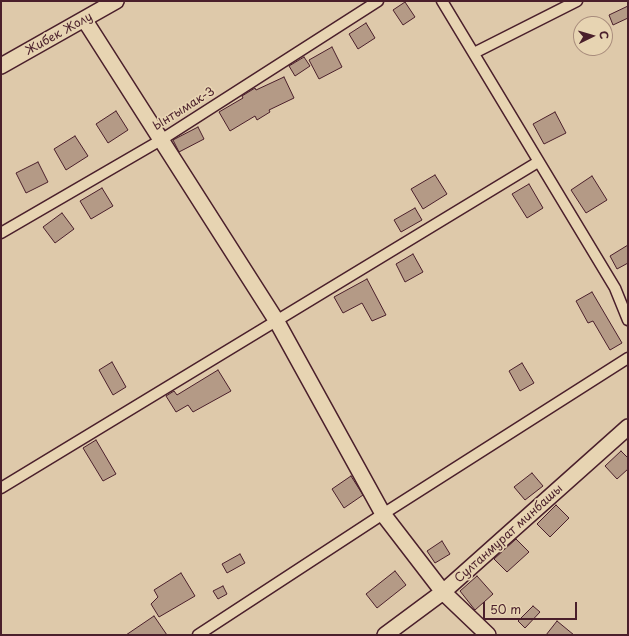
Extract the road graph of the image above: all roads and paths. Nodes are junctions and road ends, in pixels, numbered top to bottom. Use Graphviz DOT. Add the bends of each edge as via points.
graph roads {
  1 [pos="116,1"];
  2 [pos="378,1"];
  3 [pos="442,1"];
  4 [pos="577,1"];
  5 [pos="84,20"];
  6 [pos="474,53"];
  7 [pos="1,66"];
  8 [pos="161,140"];
  9 [pos="538,162"];
  10 [pos="1,233"];
  11 [pos="276,320"];
  12 [pos="628,320"];
  13 [pos="628,358"];
  14 [pos="628,427"];
  15 [pos="1,488"];
  16 [pos="383,514"];
  17 [pos="443,592"];
  18 [pos="198,635"];
  19 [pos="385,635"];
  20 [pos="488,635"];
  1 -- 5 [label="street, Жибек Жолу"];
  2 -- 8 [label="street, Ынтымак-3"];
  3 -- 6 [label="street"];
  4 -- 6 [label="street"];
  5 -- 7 [label="street, Жибек Жолу"];
  5 -- 8 [label="street"];
  6 -- 9 [label="street"];
  8 -- 10 [label="street, Ынтымак-3"];
  8 -- 11 [label="street"];
  9 -- 11 [label="street"];
  9 -- 12 [label="street" via="615,288"];
  11 -- 15 [label="street"];
  11 -- 16 [label="street"];
  13 -- 16 [label="street"];
  14 -- 17 [label="street, Султанмурат минбашы"];
  16 -- 17 [label="street"];
  16 -- 18 [label="street"];
  17 -- 19 [label="street, Султанмурат минбашы"];
  17 -- 20 [label="street"];
}
